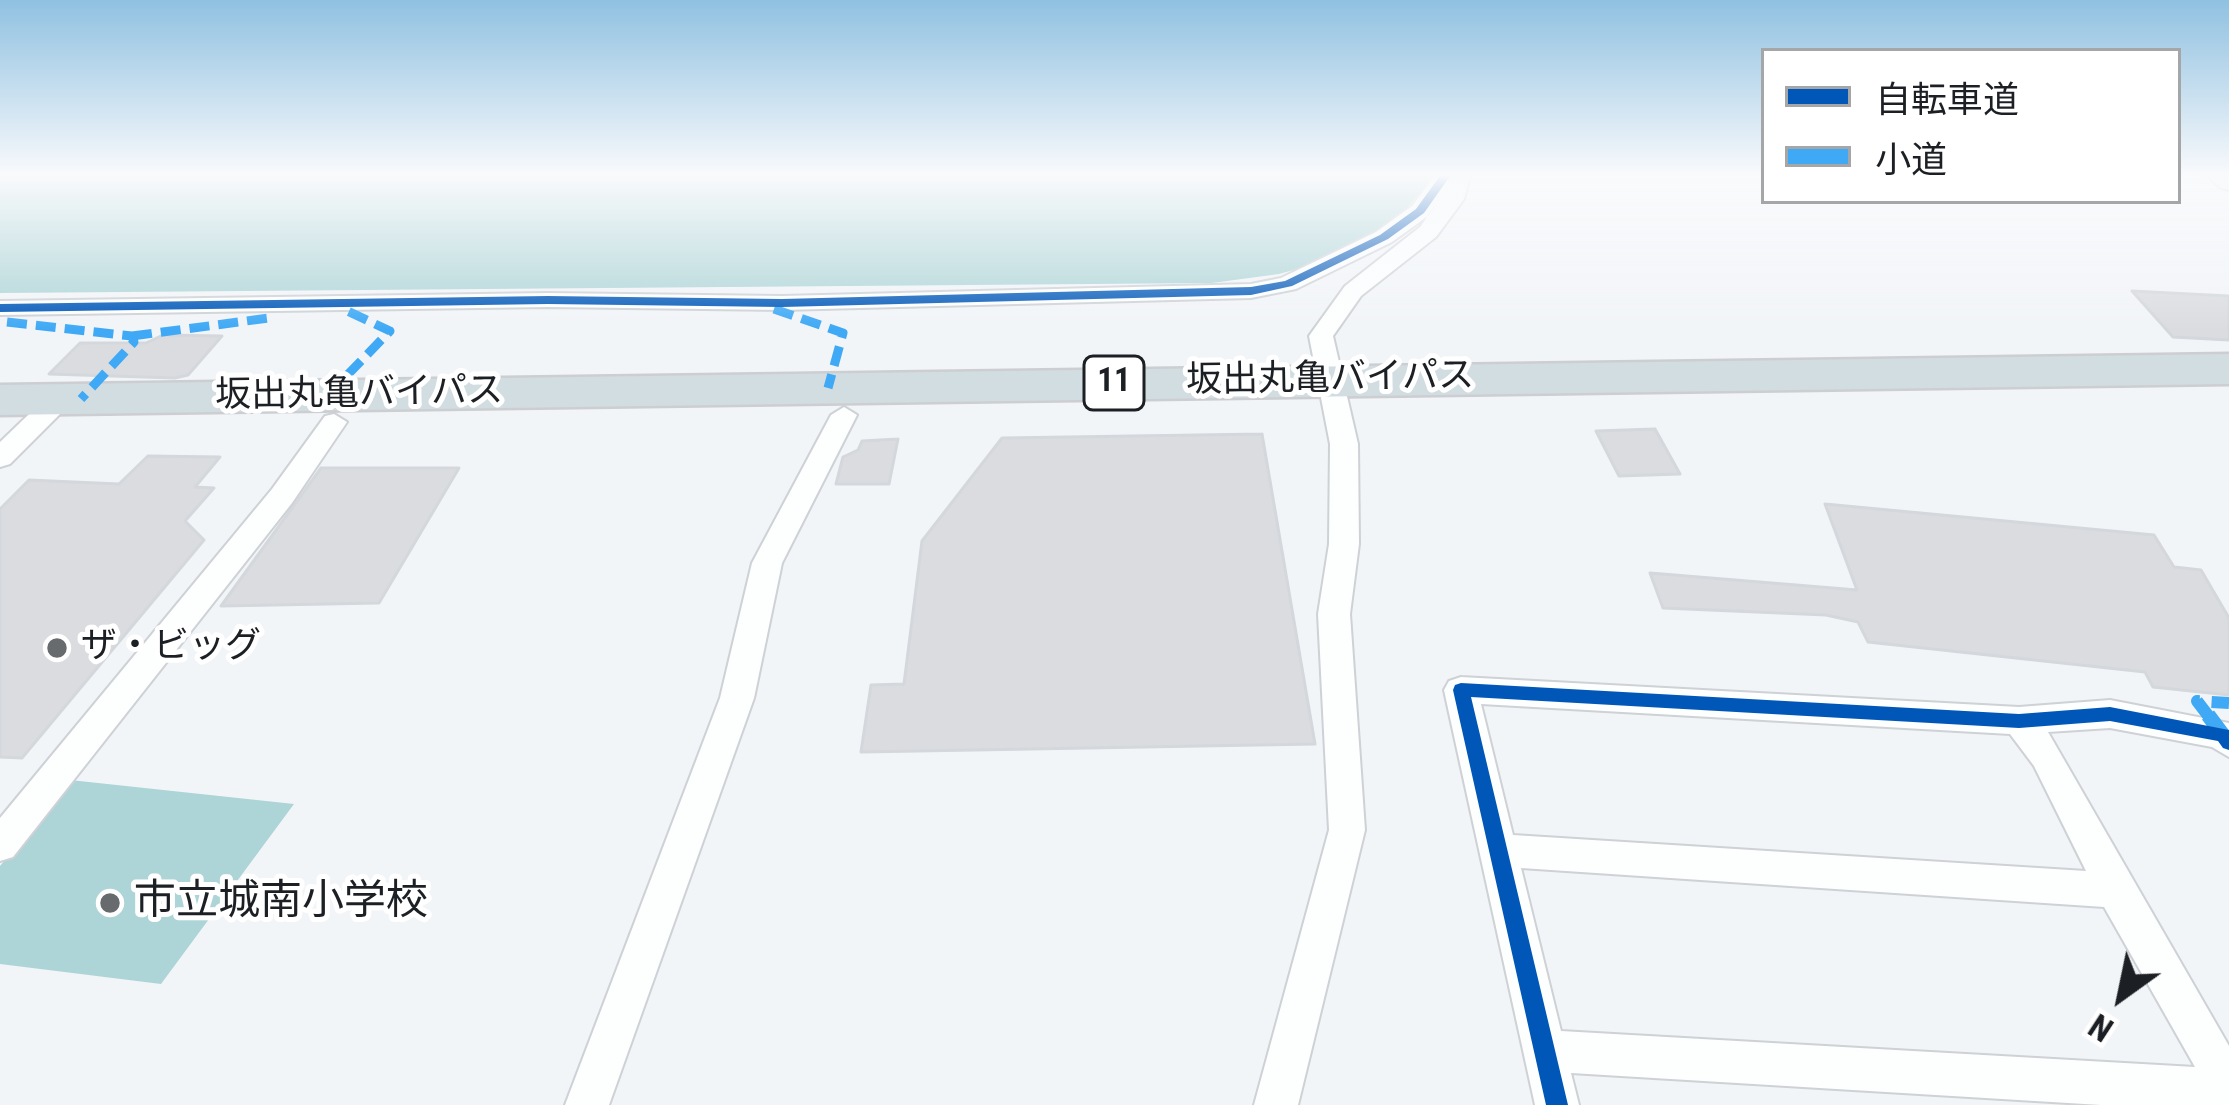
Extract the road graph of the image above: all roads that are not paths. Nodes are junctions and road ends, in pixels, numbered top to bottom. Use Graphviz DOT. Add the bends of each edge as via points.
graph roads {
  1 [pos="1397,228"];
  2 [pos="1431,228"];
  3 [pos="0,308"];
  4 [pos="2229,369"];
  5 [pos="1334,394"];
  6 [pos="2229,395"];
  7 [pos="844,416"];
  8 [pos="18,422"];
  9 [pos="334,422"];
  10 [pos="2019,722"];
  11 [pos="2229,743"];
  12 [pos="0,845"];
  13 [pos="1498,850"];
  14 [pos="2115,890"];
  15 [pos="1546,1051"];
  16 [pos="2229,1088"];
  17 [pos="586,1105"];
  18 [pos="1276,1105"];
  19 [pos="1557,1105"];
  1 -- 3 [label="street" via="1288,284 1251,291"];
  2 -- 5 [label="street" via="1329,319 1321,349"];
  4 -- 5 [label="highway, 坂出丸亀バイパス / 11"];
  5 -- 6 [label="highway, 坂出丸亀バイパス / 11"];
  5 -- 7 [label="highway, 坂出丸亀バイパス / 11"];
  5 -- 8 [label="highway, 坂出丸亀バイパス / 11"];
  5 -- 18 [label="street" via="1346,495 1334,614 1347,830"];
  7 -- 9 [label="highway, 坂出丸亀バイパス / 11"];
  7 -- 17 [label="street" via="767,563 737,698"];
  8 -- 9 [label="highway, 坂出丸亀バイパス / 11"];
  9 -- 12 [label="street"];
  10 -- 11 [label="street" via="2110,714 2223,734"];
  10 -- 13 [label="street" via="1461,690"];
  10 -- 14 [label="street" via="2046,756"];
  13 -- 14 [label="street"];
  13 -- 15 [label="street"];
  14 -- 16 [label="street"];
  15 -- 16 [label="street"];
  15 -- 19 [label="street"];
}
